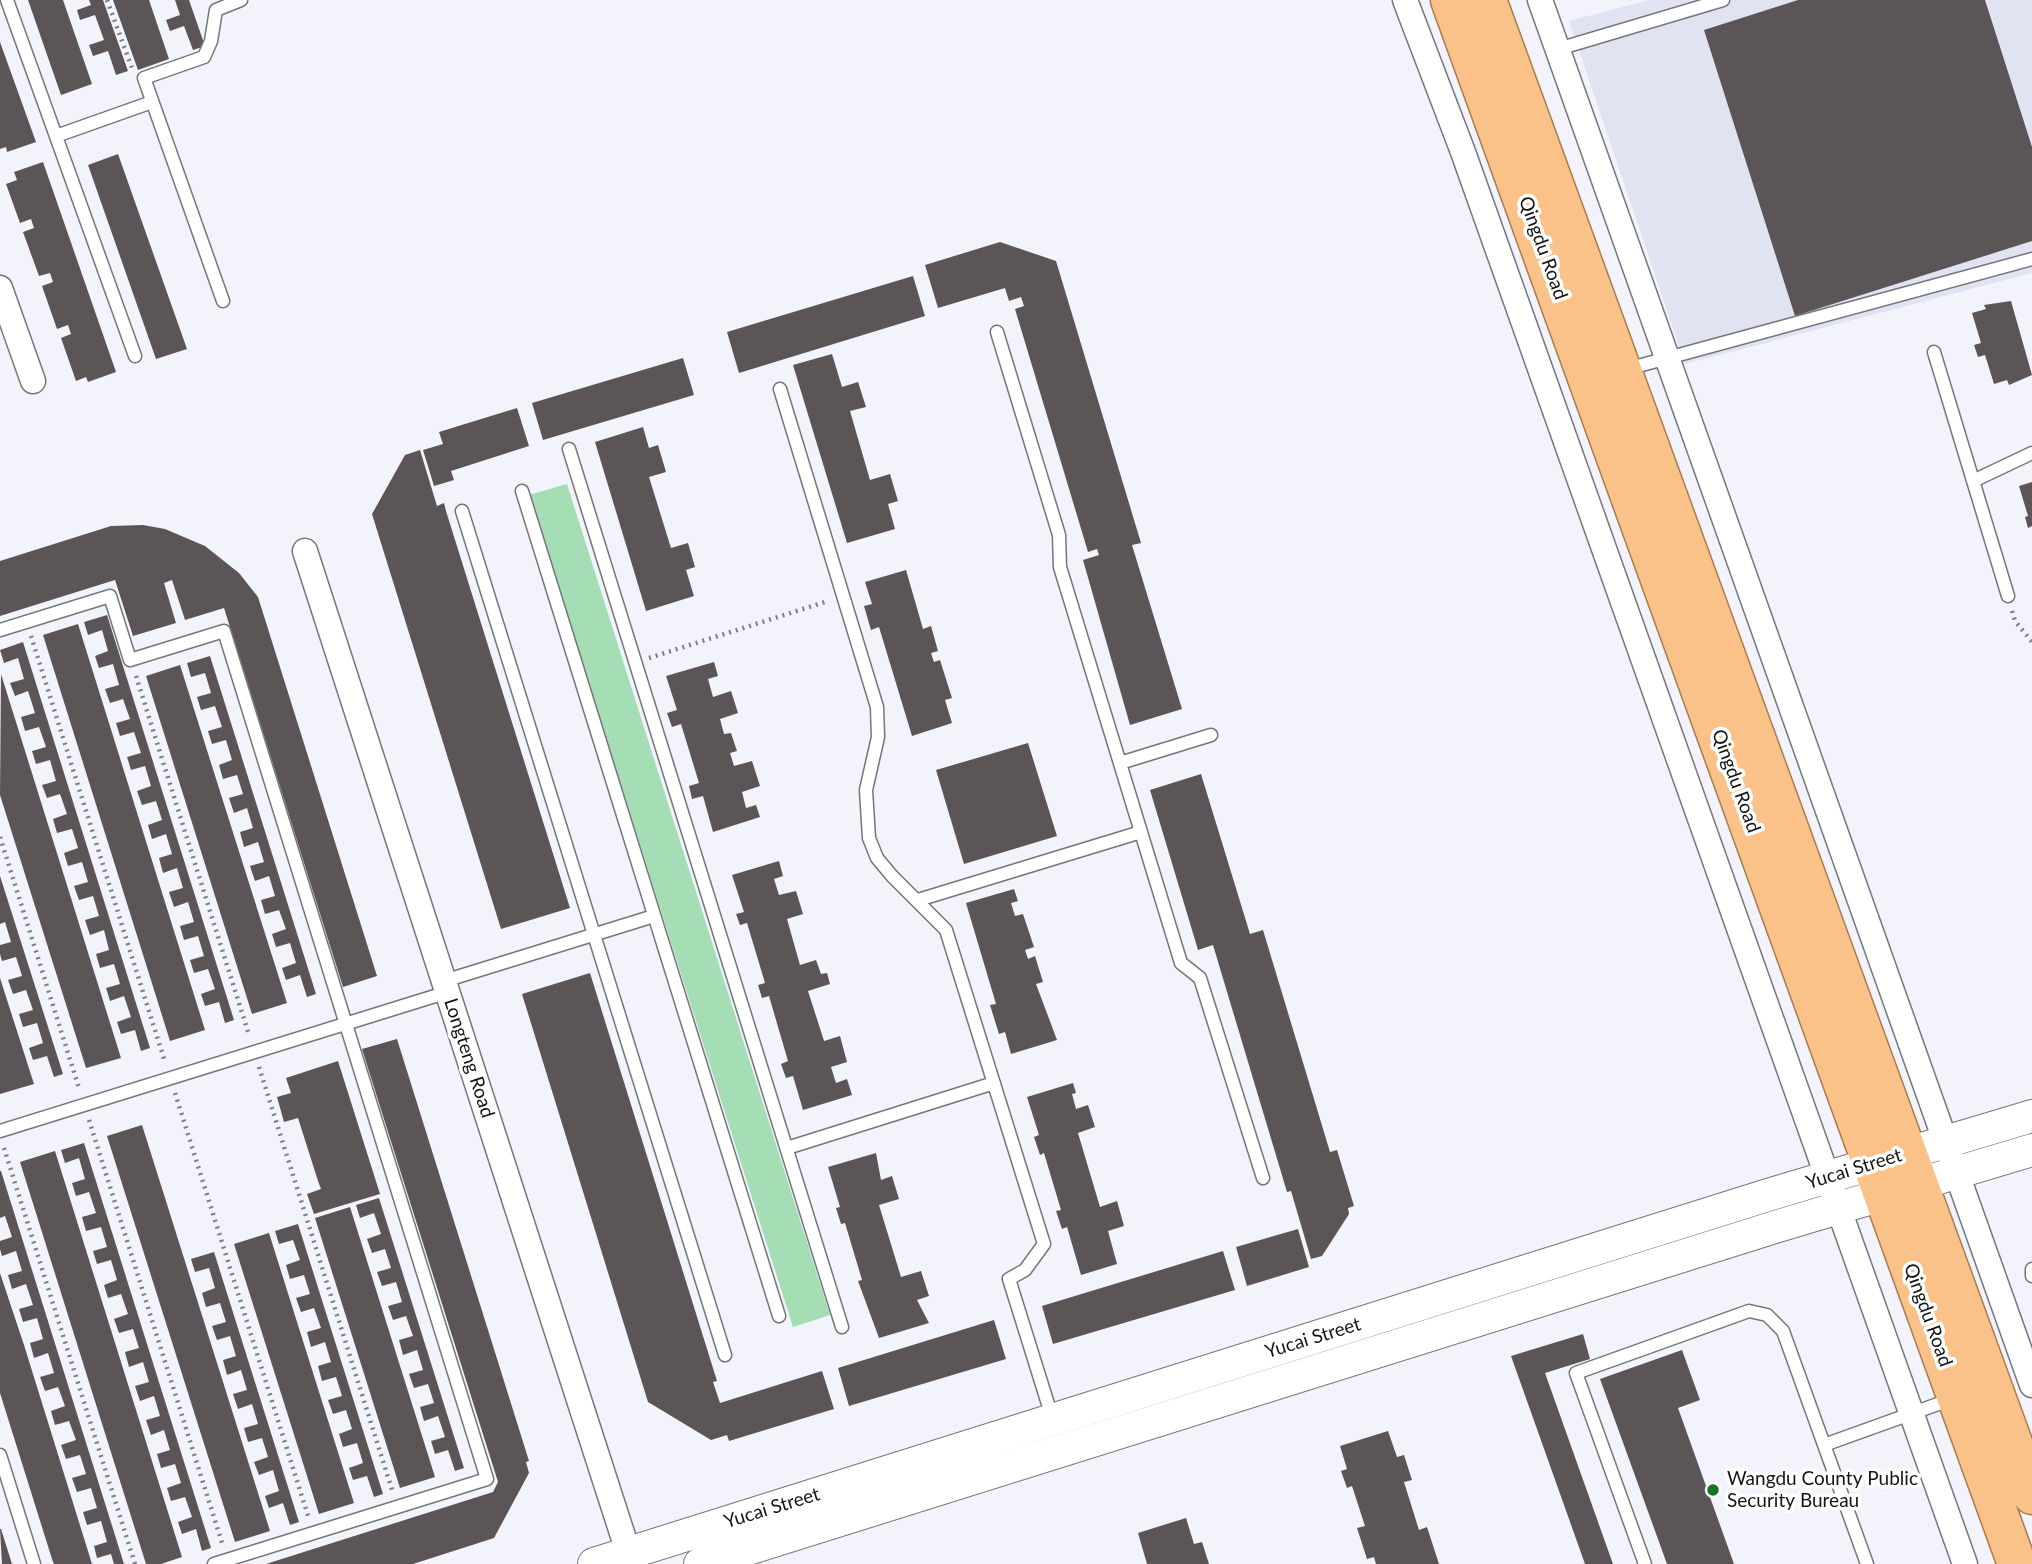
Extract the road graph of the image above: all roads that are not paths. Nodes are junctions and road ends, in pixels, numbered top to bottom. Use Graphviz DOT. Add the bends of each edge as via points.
graph roads {
  1 [pos="7,0"];
  2 [pos="241,0"];
  3 [pos="1405,0"];
  4 [pos="1450,0"];
  5 [pos="1488,0"];
  6 [pos="1540,0"];
  7 [pos="1723,0"];
  8 [pos="1558,49"];
  9 [pos="152,102"];
  10 [pos="56,136"];
  11 [pos="2032,259"];
  12 [pos="0,288"];
  13 [pos="223,301"];
  14 [pos="996,332"];
  15 [pos="1934,352"];
  16 [pos="135,356"];
  17 [pos="1667,358"];
  18 [pos="1623,370"];
  19 [pos="33,380"];
  20 [pos="780,389"];
  21 [pos="569,449"];
  22 [pos="2032,453"];
  23 [pos="1973,481"];
  24 [pos="522,491"];
  25 [pos="462,511"];
  26 [pos="305,551"];
  27 [pos="2008,596"];
  28 [pos="0,630"];
  29 [pos="1211,735"];
  30 [pos="1120,763"];
  31 [pos="1141,832"];
  32 [pos="918,901"];
  33 [pos="654,916"];
  34 [pos="594,934"];
  35 [pos="446,987"];
  36 [pos="346,1023"];
  37 [pos="993,1083"];
  38 [pos="2032,1116"];
  39 [pos="0,1131"];
  40 [pos="1945,1142"];
  41 [pos="787,1148"];
  42 [pos="2032,1150"];
  43 [pos="1956,1172"];
  44 [pos="1897,1173"];
  45 [pos="1263,1178"];
  46 [pos="1827,1178"];
  47 [pos="1838,1208"];
  48 [pos="2032,1269"];
  49 [pos="2032,1276"];
  50 [pos="779,1316"];
  51 [pos="842,1326"];
  52 [pos="725,1355"];
  53 [pos="2032,1385"];
  54 [pos="1957,1397"];
  55 [pos="1911,1414"];
  56 [pos="1053,1420"];
  57 [pos="1824,1445"];
  58 [pos="0,1455"];
  59 [pos="2032,1495"];
  60 [pos="631,1559"];
  61 [pos="34,1564"];
  62 [pos="214,1564"];
  63 [pos="594,1564"];
  64 [pos="700,1564"];
  65 [pos="1645,1564"];
  66 [pos="1867,1564"];
  67 [pos="1965,1564"];
  68 [pos="2017,1564"];
  1 -- 10 [label="lane"];
  2 -- 9 [label="lane" via="216,10 204,57 144,78"];
  3 -- 46 [label="street" via="1468,165"];
  4 -- 44 [label="highway, Qingdu Road"];
  5 -- 18 [label="highway, Qingdu Road"];
  6 -- 8 [label="street"];
  7 -- 8 [label="lane"];
  8 -- 17 [label="street"];
  9 -- 10 [label="lane"];
  9 -- 13 [label="lane"];
  10 -- 16 [label="lane"];
  11 -- 17 [label="lane"];
  12 -- 19 [label="street"];
  14 -- 30 [label="lane" via="1059,535 1060,567"];
  15 -- 23 [label="lane"];
  17 -- 18 [label="lane"];
  17 -- 40 [label="street"];
  18 -- 44 [label="highway, Qingdu Road"];
  20 -- 32 [label="lane" via="877,707 878,737 866,790 869,838 877,858"];
  21 -- 41 [label="lane"];
  22 -- 23 [label="lane"];
  23 -- 27 [label="lane"];
  24 -- 33 [label="lane"];
  25 -- 34 [label="lane"];
  26 -- 35 [label="street, Longteng Road"];
  28 -- 36 [label="lane" via="110,596 131,660 224,631"];
  29 -- 30 [label="lane"];
  30 -- 31 [label="lane"];
  31 -- 32 [label="lane"];
  31 -- 45 [label="lane" via="1181,963 1200,978"];
  32 -- 37 [label="lane" via="946,930"];
  33 -- 34 [label="lane"];
  33 -- 50 [label="lane"];
  34 -- 35 [label="lane"];
  34 -- 52 [label="lane"];
  35 -- 36 [label="lane"];
  35 -- 60 [label="street, Longteng Road"];
  36 -- 39 [label="lane"];
  36 -- 62 [label="lane" via="487,1479"];
  37 -- 41 [label="lane"];
  37 -- 56 [label="lane" via="1044,1244 1026,1270 1009,1279"];
  38 -- 40 [label="street, Yucai Street"];
  40 -- 43 [label="street"];
  40 -- 44 [label="street, Yucai Street"];
  41 -- 51 [label="lane"];
  42 -- 43 [label="street, Yucai Street"];
  43 -- 44 [label="street, Yucai Street"];
  43 -- 53 [label="street"];
  44 -- 46 [label="street, Yucai Street"];
  44 -- 47 [label="street, Yucai Street"];
  44 -- 54 [label="highway, Qingdu Road"];
  44 -- 59 [label="highway, Qingdu Road"];
  46 -- 47 [label="street"];
  46 -- 56 [label="street, Yucai Street"];
  47 -- 55 [label="street"];
  47 -- 64 [label="street, Yucai Street"];
  48 -- 49 [label="lane"];
  54 -- 55 [label="lane"];
  54 -- 68 [label="highway, Qingdu Road"];
  55 -- 57 [label="lane"];
  55 -- 67 [label="street"];
  56 -- 60 [label="street, Yucai Street"];
  57 -- 65 [label="lane" via="1783,1331 1767,1315 1749,1311 1576,1373"];
  57 -- 66 [label="lane"];
  58 -- 61 [label="lane"];
  60 -- 63 [label="street, Yucai Street"];
}
